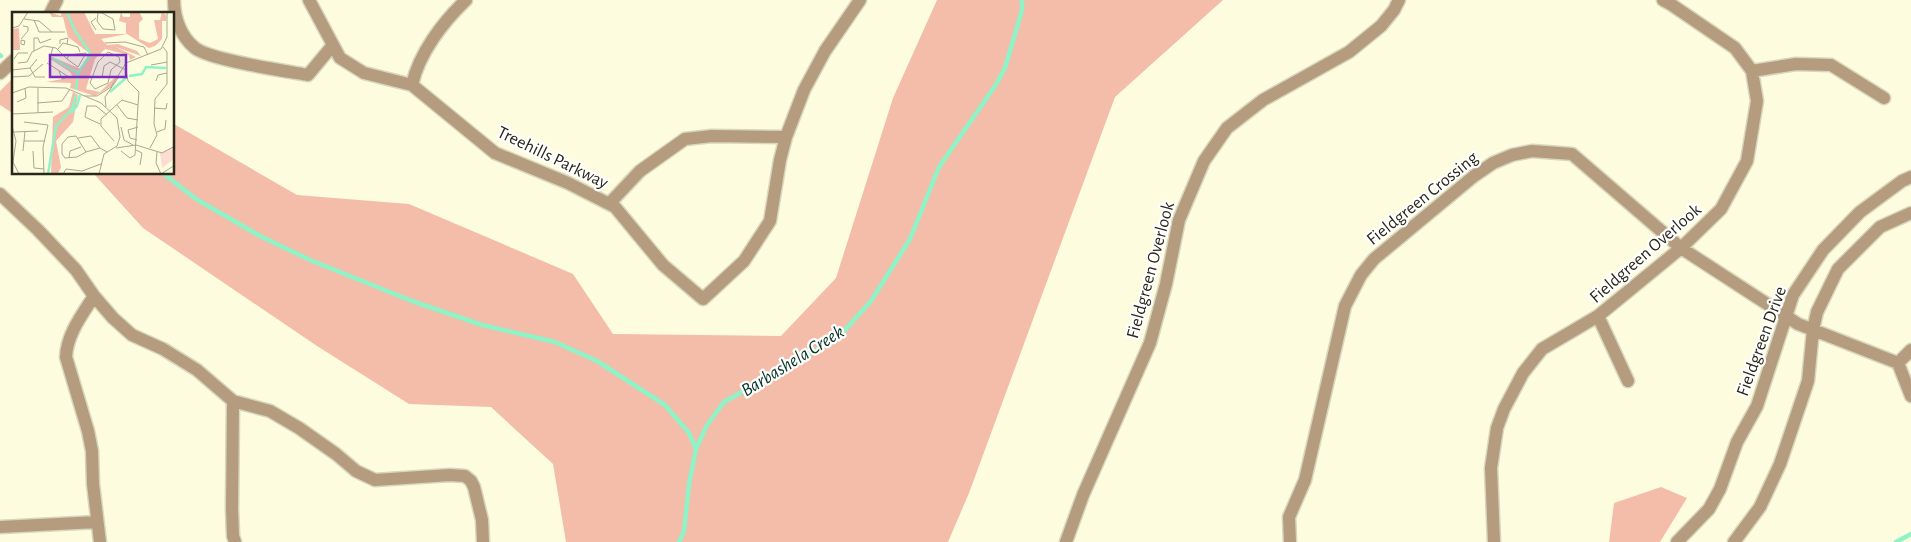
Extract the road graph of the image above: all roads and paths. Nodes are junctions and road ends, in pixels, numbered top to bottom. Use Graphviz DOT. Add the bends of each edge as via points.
graph roads {
  1 [pos="57,0"];
  2 [pos="174,0"];
  3 [pos="309,0"];
  4 [pos="466,0"];
  5 [pos="860,0"];
  6 [pos="1399,0"];
  7 [pos="1662,0"];
  8 [pos="51,12"];
  9 [pos="333,45"];
  10 [pos="12,62"];
  11 [pos="1752,71"];
  12 [pos="0,73"];
  13 [pos="412,85"];
  14 [pos="1884,98"];
  15 [pos="786,137"];
  16 [pos="1911,177"];
  17 [pos="0,194"];
  18 [pos="609,204"];
  19 [pos="1911,213"];
  20 [pos="1681,248"];
  21 [pos="94,296"];
  22 [pos="1598,316"];
  23 [pos="1785,316"];
  24 [pos="1813,330"];
  25 [pos="1911,350"];
  26 [pos="1898,363"];
  27 [pos="1628,381"];
  28 [pos="1911,396"];
  29 [pos="233,401"];
  30 [pos="97,522"];
  31 [pos="0,528"];
  32 [pos="100,542"];
  33 [pos="235,542"];
  34 [pos="483,542"];
  35 [pos="1066,542"];
  36 [pos="1290,542"];
  37 [pos="1494,542"];
  38 [pos="1677,542"];
  39 [pos="1734,542"];
  1 -- 8 [label="street"];
  2 -- 9 [label="street" via="183,36 196,50 220,57 308,76"];
  3 -- 9 [label="street, Treehills Parkway"];
  4 -- 13 [label="street" via="429,46 416,69"];
  5 -- 15 [label="street, Treehills Parkway" via="825,51 804,90"];
  6 -- 35 [label="street, Fieldgreen Overlook" via="1381,26 1349,52 1263,100 1227,128 1204,161 1178,220 1166,284 1150,342 1083,495"];
  7 -- 11 [label="street, Fieldgreen Overlook" via="1736,48"];
  9 -- 13 [label="street, Treehills Parkway" via="340,58 364,73"];
  10 -- 12 [label="street"];
  11 -- 14 [label="street" via="1796,64 1831,65"];
  11 -- 20 [label="street, Fieldgreen Overlook" via="1757,101 1747,161 1721,209"];
  13 -- 18 [label="street, Treehills Parkway" via="496,153"];
  15 -- 18 [label="street" via="685,139 640,171"];
  15 -- 18 [label="street, Treehills Parkway" via="770,220 744,260 703,299 662,265 615,207"];
  16 -- 23 [label="street, Fieldgreen Drive" via="1902,180 1860,212 1823,250 1793,295"];
  17 -- 21 [label="street" via="76,270"];
  19 -- 24 [label="street" via="1880,227 1838,269 1817,312"];
  20 -- 22 [label="street, Fieldgreen Overlook"];
  20 -- 23 [label="street, Fieldgreen Crossing"];
  20 -- 36 [label="street, Fieldgreen Crossing" via="1572,154 1532,151 1493,163 1474,176 1374,259 1361,275 1345,306 1305,480 1289,517"];
  21 -- 29 [label="street" via="132,335 196,370"];
  21 -- 30 [label="street" via="66,346 66,358 89,438"];
  22 -- 27 [label="street"];
  22 -- 37 [label="street, Fieldgreen Overlook" via="1542,349 1523,373 1504,409 1490,468"];
  23 -- 24 [label="street, Fieldgreen Crossing"];
  23 -- 38 [label="street, Fieldgreen Drive" via="1757,406 1737,442 1720,488 1708,509"];
  24 -- 26 [label="street, Fieldgreen Crossing"];
  24 -- 39 [label="street" via="1808,381 1780,464 1760,507"];
  25 -- 26 [label="street"];
  26 -- 28 [label="street"];
  29 -- 33 [label="street" via="232,509"];
  29 -- 34 [label="street" via="270,411 299,428 356,471 375,480 464,476 474,487 482,520"];
  30 -- 31 [label="street"];
  30 -- 32 [label="street"];
}
